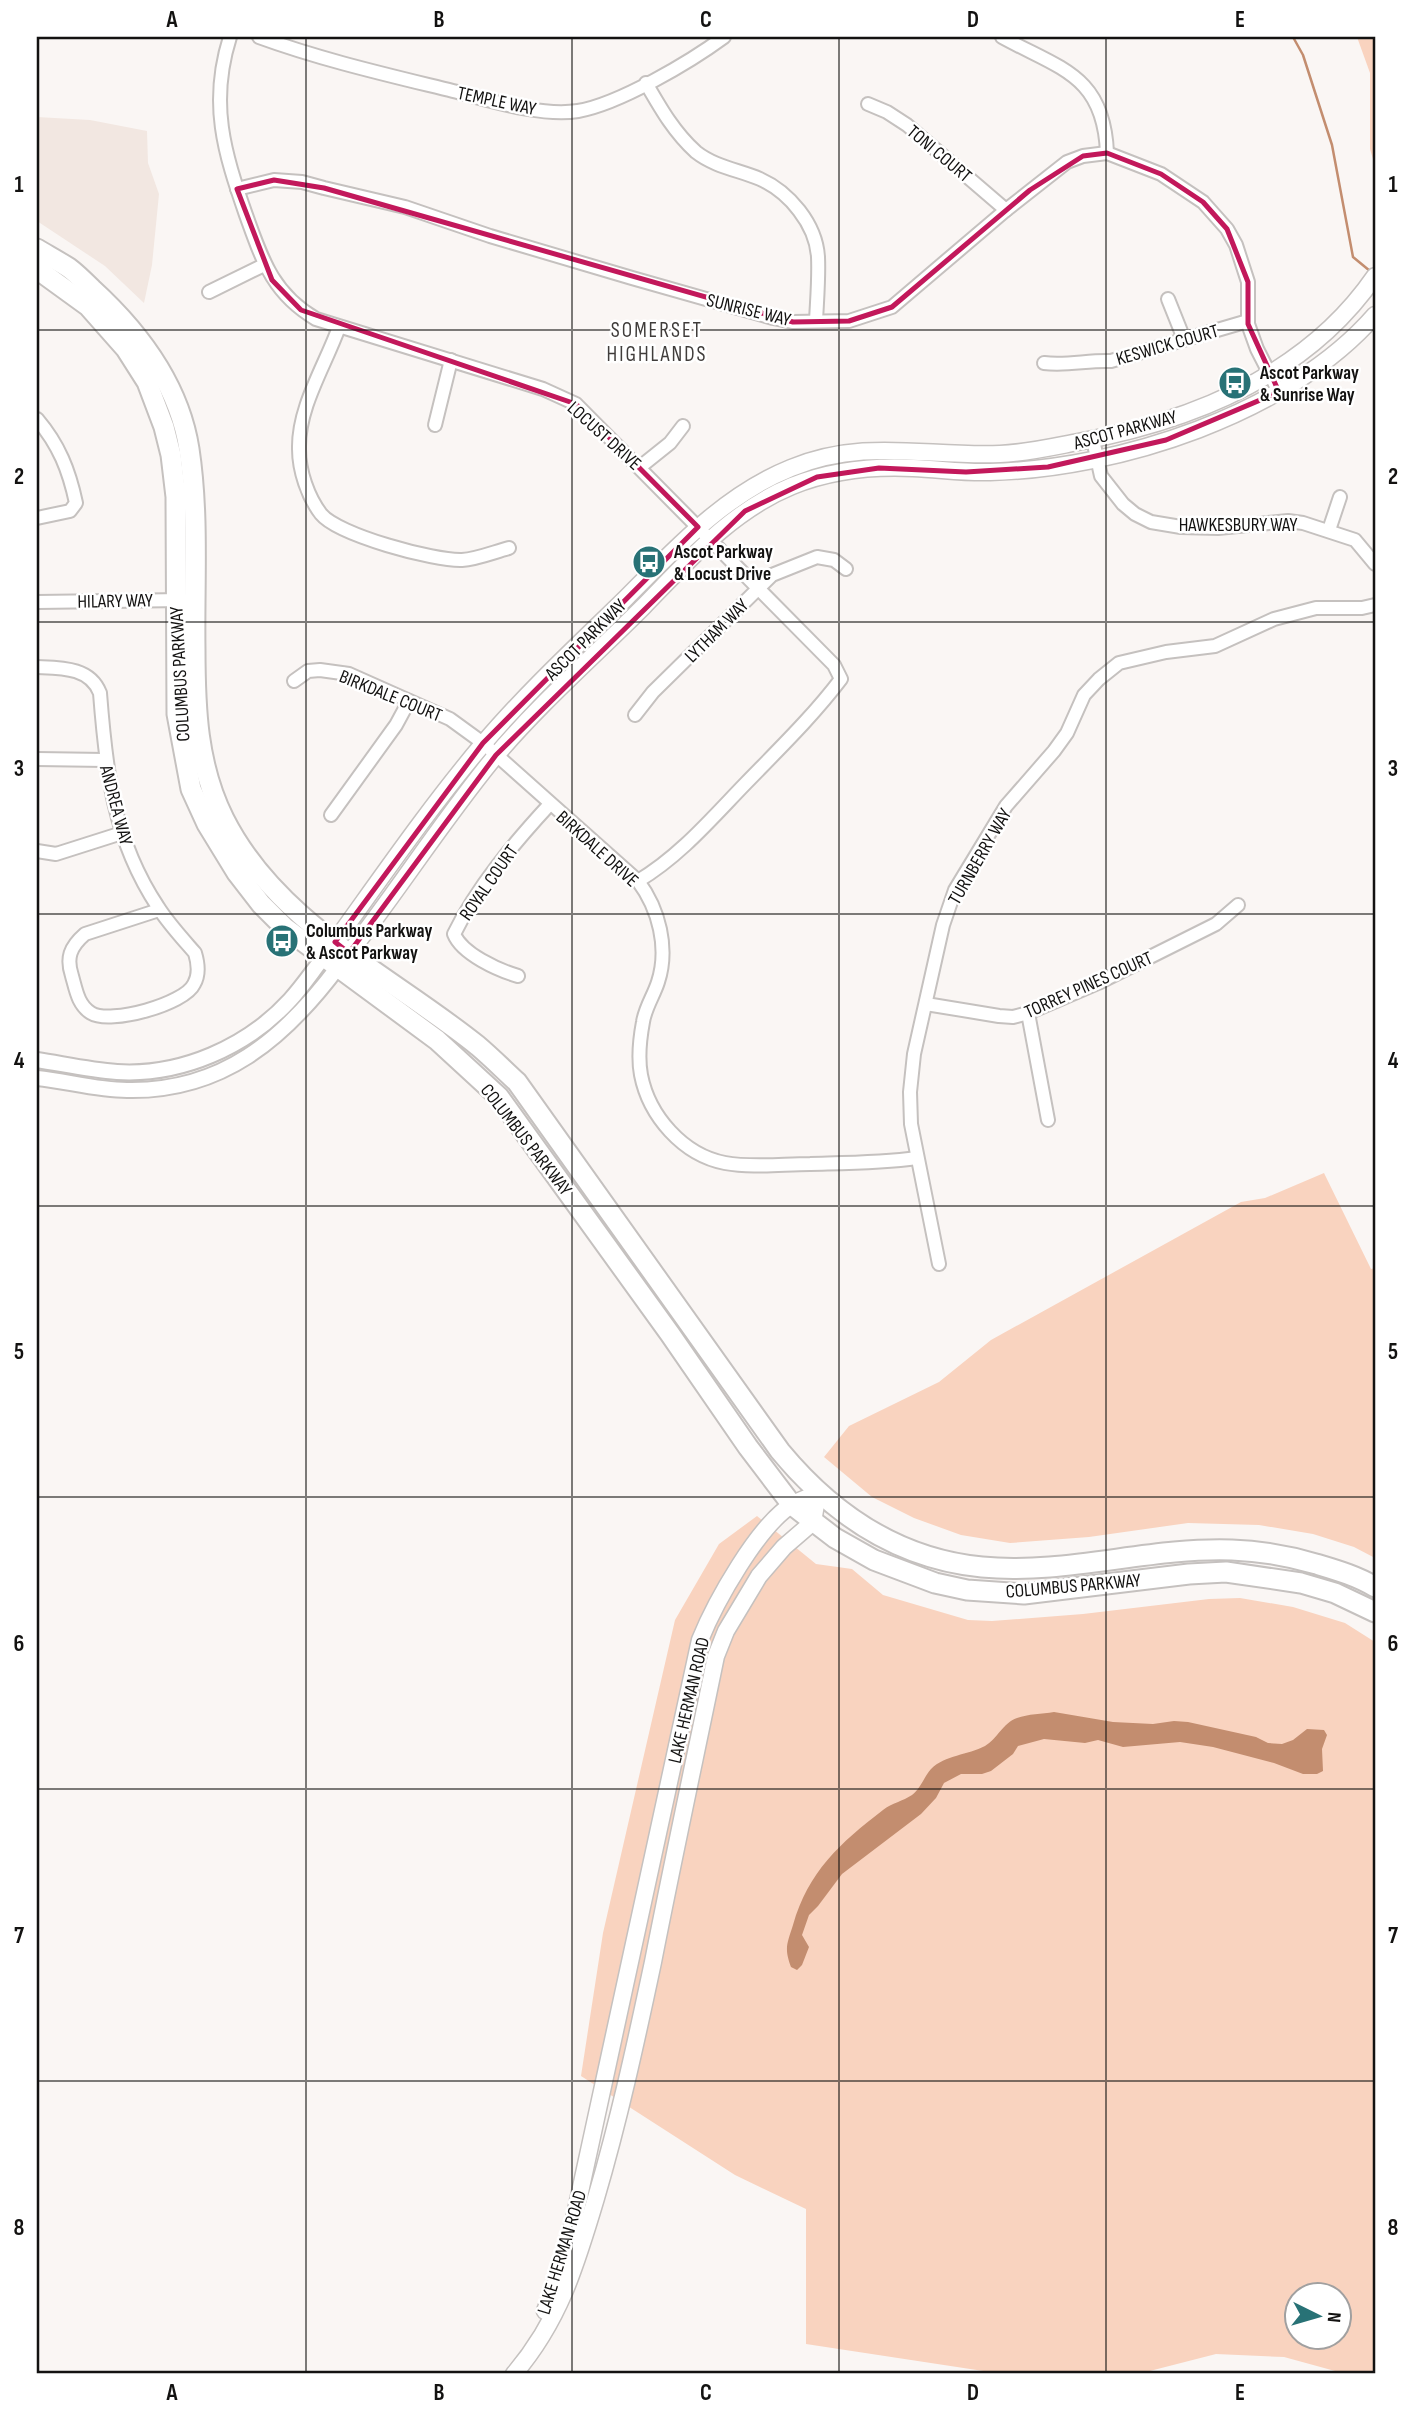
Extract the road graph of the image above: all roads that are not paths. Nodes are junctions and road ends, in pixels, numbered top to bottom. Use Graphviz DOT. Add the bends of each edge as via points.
graph roads {
  1 [pos="230,37"];
  2 [pos="259,37"];
  3 [pos="724,37"];
  4 [pos="1002,37"];
  5 [pos="646,83"];
  6 [pos="868,104"];
  7 [pos="1107,153"];
  8 [pos="237,189"];
  9 [pos="1006,210"];
  10 [pos="37,249"];
  11 [pos="264,265"];
  12 [pos="37,269"];
  13 [pos="1375,276"];
  14 [pos="209,292"];
  15 [pos="1168,299"];
  16 [pos="1375,315"];
  17 [pos="816,321"];
  18 [pos="1248,321"];
  19 [pos="339,327"];
  20 [pos="1184,339"];
  21 [pos="451,360"];
  22 [pos="1044,363"];
  23 [pos="1270,374"];
  24 [pos="1279,392"];
  25 [pos="37,419"];
  26 [pos="435,425"];
  27 [pos="683,426"];
  28 [pos="1093,440"];
  29 [pos="1096,457"];
  30 [pos="640,467"];
  31 [pos="1340,497"];
  32 [pos="37,518"];
  33 [pos="698,527"];
  34 [pos="1329,530"];
  35 [pos="710,540"];
  36 [pos="509,548"];
  37 [pos="1375,564"];
  38 [pos="846,569"];
  39 [pos="757,588"];
  40 [pos="184,600"];
  41 [pos="37,603"];
  42 [pos="1375,605"];
  43 [pos="37,667"];
  44 [pos="294,681"];
  45 [pos="409,701"];
  46 [pos="635,715"];
  47 [pos="483,743"];
  48 [pos="496,755"];
  49 [pos="37,759"];
  50 [pos="105,760"];
  51 [pos="550,804"];
  52 [pos="331,815"];
  53 [pos="121,833"];
  54 [pos="37,851"];
  55 [pos="638,881"];
  56 [pos="1238,905"];
  57 [pos="159,910"];
  58 [pos="336,955"];
  59 [pos="518,976"];
  60 [pos="926,1004"];
  61 [pos="1028,1013"];
  62 [pos="37,1060"];
  63 [pos="37,1078"];
  64 [pos="1048,1120"];
  65 [pos="917,1158"];
  66 [pos="939,1264"];
  67 [pos="818,1493"];
  68 [pos="792,1504"];
  69 [pos="813,1522"];
  70 [pos="1375,1587"];
  71 [pos="1375,1612"];
  72 [pos="517,2371"];
  1 -- 8 [label="street, LOCUST DRIVE" via="219,108"];
  2 -- 5 [label="street, TEMPLE WAY" via="404,79 546,111 577,111"];
  3 -- 5 [label="street, TEMPLE WAY"];
  4 -- 7 [label="street" via="1082,81 1104,121"];
  5 -- 17 [label="street" via="670,125 698,153 771,185 787,196 807,222 818,256"];
  6 -- 9 [label="street, TONI COURT" via="907,125"];
  7 -- 9 [label="street, SUNRISE WAY" via="1067,162"];
  7 -- 18 [label="street" via="1161,174 1215,214 1232,237 1244,266"];
  8 -- 11 [label="street, LOCUST DRIVE"];
  8 -- 17 [label="street, SUNRISE WAY" via="274,180 302,183 405,207 773,318"];
  9 -- 17 [label="street, SUNRISE WAY" via="892,307 849,320"];
  10 -- 40 [label="main road, COLUMBUS PARKWAY" via="70,269 116,311 170,388 189,446 195,526"];
  11 -- 14 [label="street"];
  11 -- 19 [label="street, LOCUST DRIVE" via="301,310"];
  12 -- 40 [label="main road, COLUMBUS PARKWAY" via="88,306 148,382 171,454"];
  13 -- 23 [label="main road, ASCOT PARKWAY" via="1320,338"];
  15 -- 20 [label="street"];
  16 -- 24 [label="main road, ASCOT PARKWAY" via="1315,370"];
  18 -- 20 [label="street, KESWICK COURT"];
  18 -- 23 [label="street"];
  19 -- 21 [label="street, LOCUST DRIVE"];
  19 -- 36 [label="street" via="303,418 299,448 308,490 322,516 346,531 433,557 462,560"];
  20 -- 22 [label="street, KESWICK COURT" via="1111,361"];
  21 -- 26 [label="street"];
  21 -- 30 [label="street, LOCUST DRIVE" via="543,388 576,404"];
  23 -- 24 [label="street"];
  23 -- 28 [label="main road, ASCOT PARKWAY" via="1216,402"];
  24 -- 29 [label="main road, ASCOT PARKWAY" via="1194,430"];
  25 -- 32 [label="street" via="63,456 76,503 70,511"];
  27 -- 30 [label="street"];
  28 -- 29 [label="street, HAWKESBURY WAY"];
  28 -- 33 [label="main road, ASCOT PARKWAY" via="1000,454 880,449 834,455 789,469 752,488"];
  29 -- 34 [label="street, HAWKESBURY WAY" via="1101,476 1123,504 1151,522 1218,528 1288,520"];
  29 -- 35 [label="main road, ASCOT PARKWAY" via="1021,471 879,468 817,477 745,511"];
  30 -- 33 [label="street, LOCUST DRIVE"];
  31 -- 34 [label="street"];
  33 -- 35 [label="street, LOCUST DRIVE"];
  33 -- 47 [label="main road, ASCOT PARKWAY"];
  34 -- 37 [label="street, HAWKESBURY WAY" via="1354,540"];
  35 -- 39 [label="street, LOCUST DRIVE"];
  35 -- 48 [label="main road, ASCOT PARKWAY"];
  38 -- 39 [label="street, LYTHAM WAY" via="834,560 817,557 772,575"];
  39 -- 46 [label="street, LYTHAM WAY"];
  39 -- 55 [label="street, LOCUST DRIVE" via="834,665 841,678 801,727 689,842"];
  40 -- 41 [label="street, HILARY WAY"];
  40 -- 58 [label="main road, COLUMBUS PARKWAY" via="197,730 220,808 271,888"];
  42 -- 60 [label="street, TURNBERRY WAY" via="1316,608 1274,619 1215,646 1119,663 1099,679 1084,695 1054,751 1006,806 955,890"];
  43 -- 50 [label="street, ANDREA WAY" via="74,671 93,679 100,692"];
  44 -- 45 [label="street, BIRKDALE COURT" via="308,671 334,671"];
  45 -- 47 [label="street, BIRKDALE COURT" via="450,719"];
  45 -- 52 [label="street"];
  47 -- 48 [label="street, BIRKDALE DRIVE"];
  47 -- 58 [label="main road, ASCOT PARKWAY"];
  48 -- 51 [label="street, BIRKDALE DRIVE"];
  48 -- 58 [label="main road, ASCOT PARKWAY"];
  49 -- 50 [label="street"];
  50 -- 53 [label="street, ANDREA WAY"];
  51 -- 55 [label="street, BIRKDALE DRIVE"];
  51 -- 59 [label="street, ROYAL COURT" via="515,843 454,934 456,941 486,963"];
  53 -- 54 [label="street" via="56,853"];
  53 -- 57 [label="street, ANDREA WAY"];
  55 -- 65 [label="street, BIRKDALE DRIVE" via="654,907 662,950 660,978 643,1019 641,1074 648,1098 675,1137 707,1158 725,1163 882,1163"];
  56 -- 61 [label="street, TORREY PINES COURT" via="1216,924"];
  57 -- 57 [label="street, ANDREA WAY" via="85,934 76,942 68,966 80,1002 90,1012 100,1017 125,1015 179,999 194,985 198,970 195,953"];
  58 -- 62 [label="street, ASCOT PARKWAY" via="264,1024 217,1053 182,1066 118,1072"];
  58 -- 63 [label="street, ASCOT PARKWAY" via="298,1017 273,1040 232,1066 188,1083 130,1090"];
  58 -- 67 [label="main road, COLUMBUS PARKWAY" via="478,1046 516,1082 780,1451"];
  58 -- 68 [label="main road, COLUMBUS PARKWAY" via="499,1097"];
  60 -- 61 [label="street, TORREY PINES COURT" via="999,1016"];
  60 -- 65 [label="street, TURNBERRY WAY" via="910,1092"];
  61 -- 64 [label="street"];
  65 -- 66 [label="street, TURNBERRY WAY"];
  67 -- 68 [label="main road, LAKE HERMAN ROAD"];
  67 -- 69 [label="main road"];
  67 -- 70 [label="main road, COLUMBUS PARKWAY" via="890,1541 922,1554 981,1567 1042,1567 1231,1550 1293,1558"];
  68 -- 69 [label="main road, COLUMBUS PARKWAY"];
  68 -- 72 [label="main road, LAKE HERMAN ROAD" via="734,1574 700,1640 575,2215 547,2309"];
  69 -- 71 [label="main road, COLUMBUS PARKWAY" via="874,1559 934,1583 967,1590 1024,1594 1226,1572 1301,1583"];
  69 -- 72 [label="main road, LAKE HERMAN ROAD" via="759,1576 716,1656 622,2107 573,2272 542,2339"];
}
